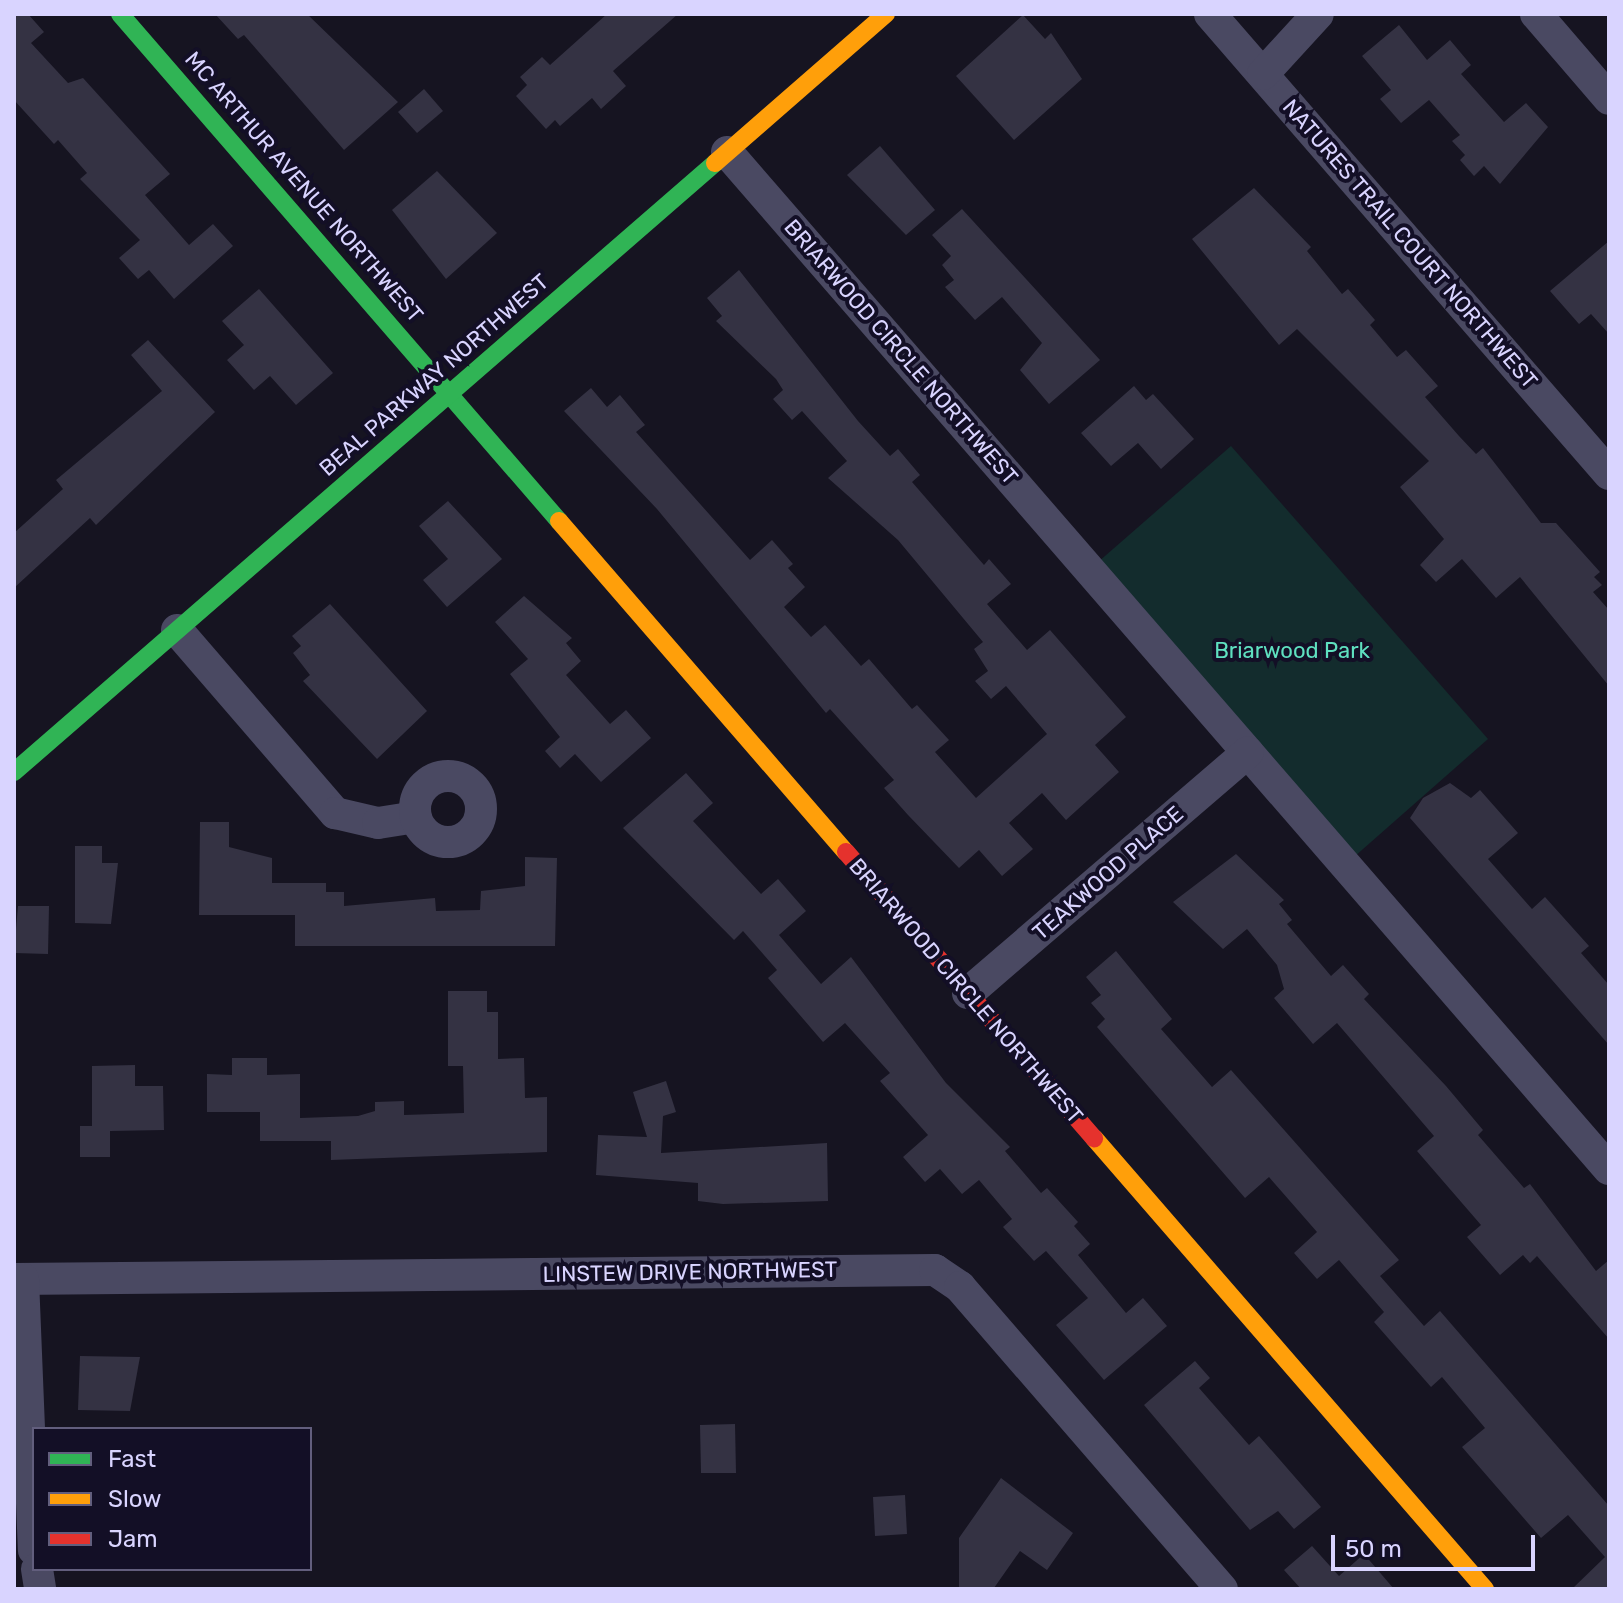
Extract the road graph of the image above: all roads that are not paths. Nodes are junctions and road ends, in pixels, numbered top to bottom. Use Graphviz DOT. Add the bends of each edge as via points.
graph roads {
  1 [pos="120,14"];
  2 [pos="886,14"];
  3 [pos="1210,14"];
  4 [pos="1318,14"];
  5 [pos="1536,14"];
  6 [pos="1263,74"];
  7 [pos="1609,99"];
  8 [pos="727,152"];
  9 [pos="449,394"];
  10 [pos="1609,474"];
  11 [pos="177,630"];
  12 [pos="1248,752"];
  13 [pos="14,772"];
  14 [pos="415,817"];
  15 [pos="968,993"];
  16 [pos="1609,1169"];
  17 [pos="19,1279"];
  18 [pos="32,1514"];
  19 [pos="1222,1589"];
  20 [pos="1485,1589"];
  1 -- 9 [label="street, MC ARTHUR AVENUE NORTHWEST"];
  2 -- 8 [label="street, BEAL PARKWAY NORTHWEST"];
  3 -- 6 [label="street, NATURES TRAIL COURT NORTHWEST"];
  4 -- 6 [label="street"];
  5 -- 7 [label="street"];
  6 -- 10 [label="street, NATURES TRAIL COURT NORTHWEST"];
  8 -- 9 [label="street, BEAL PARKWAY NORTHWEST"];
  8 -- 12 [label="street, BRIARWOOD CIRCLE NORTHWEST"];
  9 -- 11 [label="street, BEAL PARKWAY NORTHWEST"];
  9 -- 15 [label="street, BRIARWOOD CIRCLE NORTHWEST"];
  11 -- 13 [label="street, BEAL PARKWAY NORTHWEST"];
  11 -- 14 [label="street" via="335,813 378,823"];
  12 -- 15 [label="street, TEAKWOOD PLACE"];
  12 -- 16 [label="street, BRIARWOOD CIRCLE NORTHWEST"];
  15 -- 20 [label="street, BRIARWOOD CIRCLE NORTHWEST"];
  17 -- 18 [label="street"];
  17 -- 19 [label="street, LINSTEW DRIVE NORTHWEST" via="935,1270 960,1287"];
}
